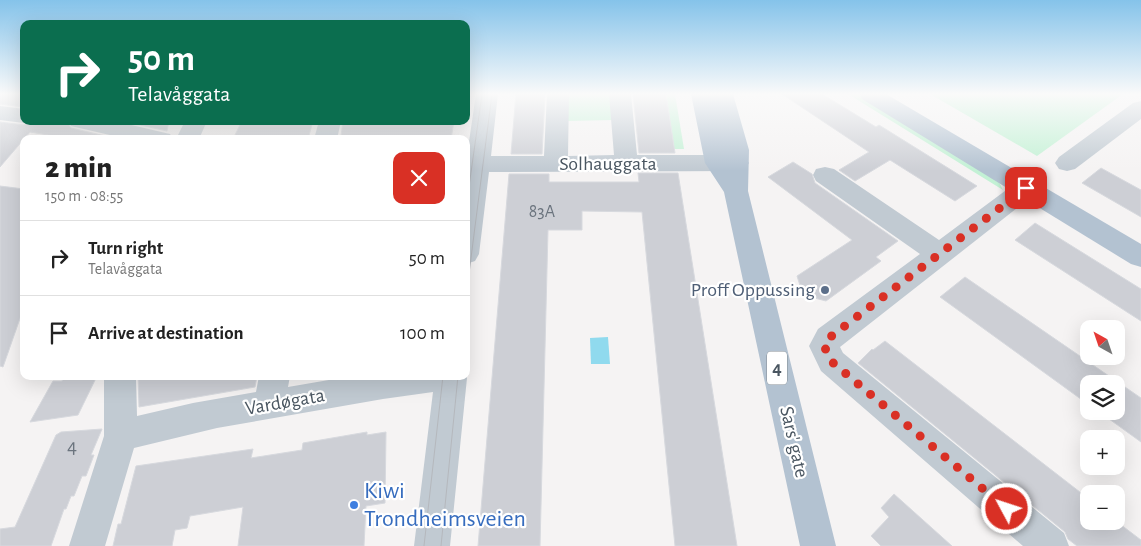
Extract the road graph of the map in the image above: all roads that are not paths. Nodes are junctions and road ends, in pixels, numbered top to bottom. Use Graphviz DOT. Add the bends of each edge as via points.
graph roads {
  1 [pos="484,119"];
  2 [pos="557,119"];
  3 [pos="622,119"];
  4 [pos="711,119"];
  5 [pos="729,119"];
  6 [pos="912,119"];
  7 [pos="930,119"];
  8 [pos="1126,119"];
  9 [pos="97,125"];
  10 [pos="143,135"];
  11 [pos="556,163"];
  12 [pos="1067,163"];
  13 [pos="478,164"];
  14 [pos="626,164"];
  15 [pos="730,172"];
  16 [pos="825,175"];
  17 [pos="1026,188"];
  18 [pos="470,224"];
  19 [pos="1141,242"];
  20 [pos="938,254"];
  21 [pos="1141,257"];
  22 [pos="120,380"];
  23 [pos="406,380"];
  24 [pos="451,380"];
  25 [pos="272,391"];
  26 [pos="121,436"];
  27 [pos="87,546"];
  28 [pos="432,546"];
  29 [pos="818,546"];
  30 [pos="1051,546"];
  1 -- 13 [label="street"];
  2 -- 11 [label="street"];
  3 -- 14 [label="street"];
  4 -- 15 [label="main road, Sars' gate / 4"];
  5 -- 15 [label="main road, Sars' gate / 4" via="736,142"];
  6 -- 17 [label="main road"];
  7 -- 19 [label="main road"];
  8 -- 12 [label="street"];
  9 -- 10 [label="street"];
  11 -- 13 [label="street, Solhauggata"];
  11 -- 14 [label="street, Solhauggata"];
  13 -- 18 [label="street"];
  14 -- 15 [label="street, Solhauggata"];
  15 -- 29 [label="main road, Sars' gate / 4"];
  16 -- 20 [label="street"];
  17 -- 20 [label="street"];
  17 -- 21 [label="main road"];
  20 -- 30 [label="street" via="829,338 824,346 826,353 832,362"];
  22 -- 26 [label="street"];
  23 -- 25 [label="street, Vardøgata"];
  24 -- 28 [label="street"];
  25 -- 26 [label="street, Vardøgata"];
  26 -- 27 [label="street"];
}
